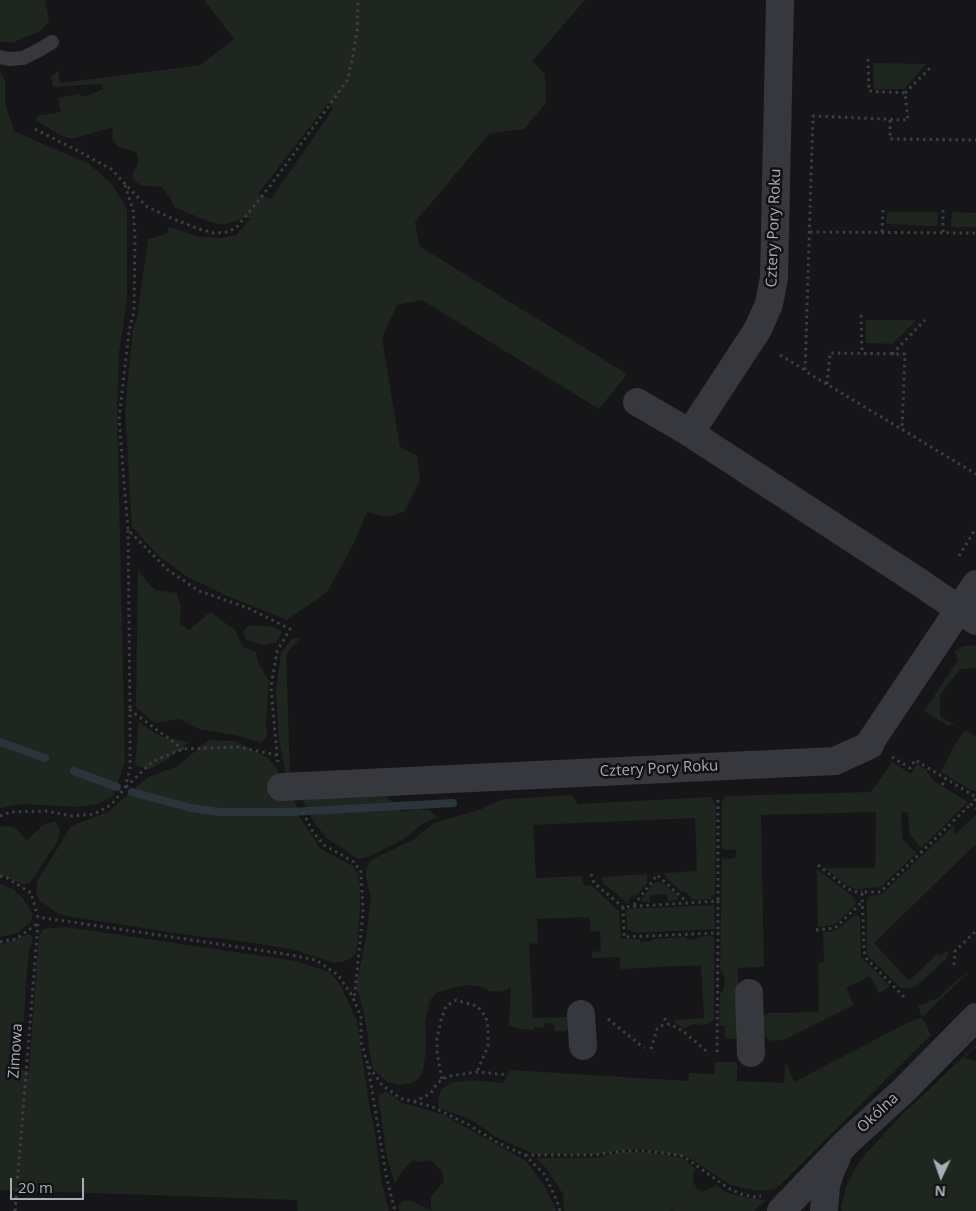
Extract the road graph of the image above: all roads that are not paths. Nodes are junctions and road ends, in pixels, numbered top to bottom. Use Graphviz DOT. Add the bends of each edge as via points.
graph roads {
  1 [pos="780,0"];
  2 [pos="52,42"];
  3 [pos="0,58"];
  4 [pos="637,402"];
  5 [pos="690,433"];
  6 [pos="976,584"];
  7 [pos="968,616"];
  8 [pos="283,787"];
  9 [pos="749,993"];
  10 [pos="976,1017"];
  11 [pos="751,1053"];
  12 [pos="846,1143"];
  13 [pos="775,1203"];
  14 [pos="824,1211"];
  1 -- 5 [label="street, Cztery Pory Roku" via="774,278 769,304 758,329"];
  2 -- 3 [label="lane" via="23,58"];
  4 -- 5 [label="street"];
  5 -- 7 [label="street"];
  6 -- 7 [label="street"];
  7 -- 8 [label="street, Cztery Pory Roku" via="870,745 835,761"];
  9 -- 11 [label="street"];
  10 -- 12 [label="street, Okólna"];
  12 -- 13 [label="street, Okólna"];
  12 -- 14 [label="street" via="830,1173"];
}
